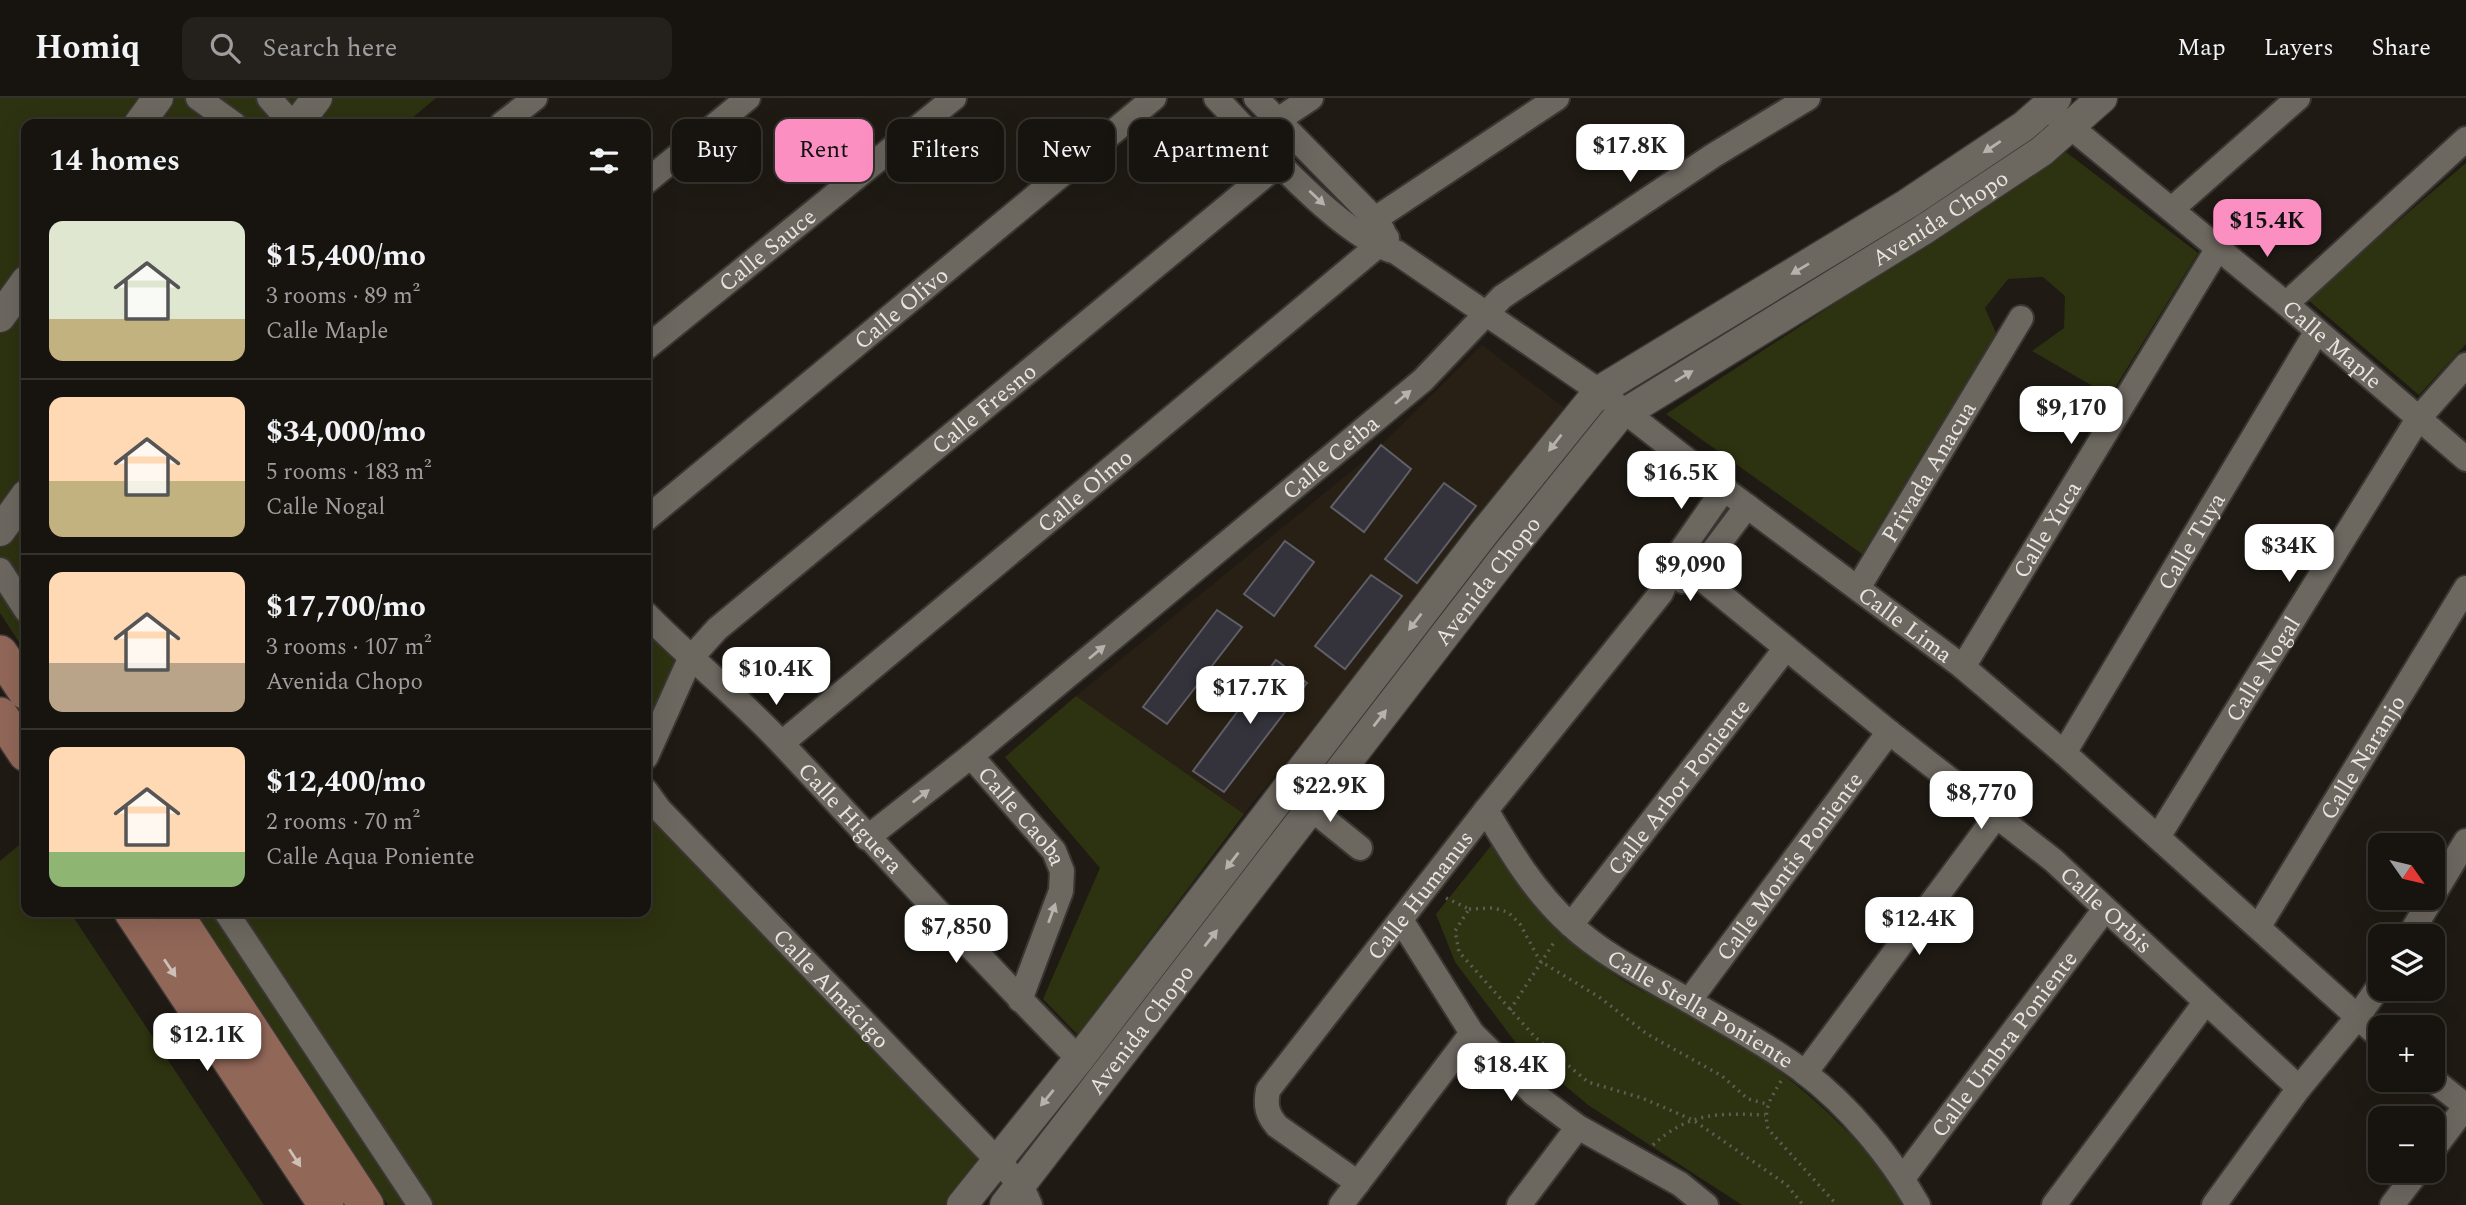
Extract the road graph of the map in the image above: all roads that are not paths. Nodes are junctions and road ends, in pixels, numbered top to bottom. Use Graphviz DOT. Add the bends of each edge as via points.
graph roads {
  1 [pos="158,98"];
  2 [pos="198,98"];
  3 [pos="269,98"];
  4 [pos="317,98"];
  5 [pos="535,98"];
  6 [pos="748,98"];
  7 [pos="954,98"];
  8 [pos="1154,98"];
  9 [pos="1216,98"];
  10 [pos="1256,98"];
  11 [pos="1311,98"];
  12 [pos="1557,98"];
  13 [pos="1808,98"];
  14 [pos="2102,98"];
  15 [pos="2298,98"];
  16 [pos="2046,101"];
  17 [pos="143,119"];
  18 [pos="227,119"];
  19 [pos="288,119"];
  20 [pos="302,119"];
  21 [pos="508,119"];
  22 [pos="1237,119"];
  23 [pos="1277,119"];
  24 [pos="1280,119"];
  25 [pos="2070,127"];
  26 [pos="1293,137"];
  27 [pos="2466,139"];
  28 [pos="1293,175"];
  29 [pos="651,177"];
  30 [pos="1257,182"];
  31 [pos="2172,209"];
  32 [pos="1384,239"];
  33 [pos="2218,248"];
  34 [pos="21,288"];
  35 [pos="2286,304"];
  36 [pos="1486,313"];
  37 [pos="0,317"];
  38 [pos="2021,318"];
  39 [pos="2317,331"];
  40 [pos="651,344"];
  41 [pos="2466,365"];
  42 [pos="1599,391"];
  43 [pos="1626,412"];
  44 [pos="2418,419"];
  45 [pos="2466,459"];
  46 [pos="1724,489"];
  47 [pos="21,502"];
  48 [pos="1747,506"];
  49 [pos="651,515"];
  50 [pos="0,531"];
  51 [pos="1676,558"];
  52 [pos="0,570"];
  53 [pos="1696,574"];
  54 [pos="1858,588"];
  55 [pos="2466,588"];
  56 [pos="1661,593"];
  57 [pos="21,602"];
  58 [pos="651,619"];
  59 [pos="1786,648"];
  60 [pos="0,653"];
  61 [pos="690,659"];
  62 [pos="1963,667"];
  63 [pos="21,684"];
  64 [pos="0,715"];
  65 [pos="1889,732"];
  66 [pos="782,743"];
  67 [pos="21,746"];
  68 [pos="651,746"];
  69 [pos="2064,752"];
  70 [pos="971,756"];
  71 [pos="1287,789"];
  72 [pos="651,798"];
  73 [pos="1311,808"];
  74 [pos="1486,810"];
  75 [pos="1997,814"];
  76 [pos="2158,837"];
  77 [pos="867,838"];
  78 [pos="2466,841"];
  79 [pos="1360,848"];
  80 [pos="2445,876"];
  81 [pos="2105,909"];
  82 [pos="135,917"];
  83 [pos="177,917"];
  84 [pos="229,917"];
  85 [pos="1401,919"];
  86 [pos="1571,925"];
  87 [pos="2259,926"];
  88 [pos="1020,1000"];
  89 [pos="1689,1001"];
  90 [pos="2368,1001"];
  91 [pos="2205,1003"];
  92 [pos="2356,1018"];
  93 [pos="2368,1028"];
  94 [pos="1472,1033"];
  95 [pos="1079,1059"];
  96 [pos="1798,1068"];
  97 [pos="2299,1088"];
  98 [pos="2445,1089"];
  99 [pos="2466,1106"];
  100 [pos="1578,1127"];
  101 [pos="2445,1134"];
  102 [pos="997,1160"];
  103 [pos="1903,1178"];
  104 [pos="1358,1183"];
  105 [pos="2409,1183"];
  106 [pos="1018,1198"];
  107 [pos="1698,1202"];
  108 [pos="326,1205"];
  109 [pos="366,1205"];
  110 [pos="420,1205"];
  111 [pos="962,1205"];
  112 [pos="1341,1205"];
  113 [pos="1519,1205"];
  114 [pos="1919,1205"];
  115 [pos="2054,1205"];
  116 [pos="2214,1205"];
  117 [pos="2392,1205"];
  1 -- 17 [label="street"];
  2 -- 18 [label="street"];
  3 -- 19 [label="street"];
  4 -- 20 [label="street"];
  5 -- 21 [label="street"];
  6 -- 29 [label="street"];
  7 -- 40 [label="street, Calle Sauce"];
  8 -- 49 [label="street, Calle Olivo"];
  9 -- 22 [label="street, Calle Lima"];
  10 -- 23 [label="street, Calle Lima"];
  11 -- 24 [label="street"];
  12 -- 32 [label="street, Calle Olmo"];
  13 -- 36 [label="street, Calle Ceiba" via="1522,283"];
  14 -- 25 [label="street, Avenida Chopo"];
  15 -- 31 [label="street"];
  16 -- 25 [label="street, Calle Maple"];
  16 -- 42 [label="street, Avenida Chopo, one-way" via="2024,126 1907,204"];
  25 -- 31 [label="street, Calle Maple"];
  43 -- 25 [label="street, Avenida Chopo, one-way" via="1923,230 2042,151"];
  26 -- 32 [label="street, Calle Lima"];
  27 -- 35 [label="street"];
  28 -- 32 [label="street, Calle Lima, one-way" via="1346,224"];
  30 -- 61 [label="street, Calle Fresno" via="717,629"];
  31 -- 33 [label="street, Calle Maple"];
  32 -- 36 [label="street, Calle Lima"];
  32 -- 66 [label="street, Calle Olmo"];
  33 -- 35 [label="street, Calle Maple"];
  33 -- 62 [label="street, Calle Yuca"];
  34 -- 37 [label="street"];
  35 -- 39 [label="street, Calle Maple"];
  36 -- 42 [label="street, Calle Lima"];
  70 -- 36 [label="street, Calle Ceiba, one-way" via="1423,380"];
  38 -- 54 [label="street, Privada Anacua"];
  39 -- 44 [label="street, Calle Maple"];
  39 -- 69 [label="street, Calle Tuya"];
  41 -- 44 [label="street, Calle Nogal"];
  42 -- 43 [label="street, Calle Lima"];
  42 -- 71 [label="street, Avenida Chopo, one-way"];
  43 -- 46 [label="street, Calle Lima"];
  73 -- 43 [label="street, Avenida Chopo, one-way" via="1508,553"];
  44 -- 45 [label="street, Calle Maple"];
  44 -- 76 [label="street, Calle Nogal"];
  46 -- 48 [label="street, Calle Lima"];
  46 -- 51 [label="street, Calle Humanus"];
  47 -- 50 [label="street"];
  48 -- 53 [label="street, Calle Humanus"];
  48 -- 54 [label="street, Calle Lima"];
  51 -- 53 [label="street, Calle Orbis"];
  51 -- 56 [label="street, Calle Humanus"];
  52 -- 57 [label="street"];
  53 -- 56 [label="street, Calle Humanus"];
  53 -- 59 [label="street, Calle Orbis"];
  54 -- 62 [label="street, Calle Lima"];
  55 -- 87 [label="street, Calle Naranjo"];
  56 -- 74 [label="street, Calle Humanus"];
  58 -- 61 [label="street, Calle Higuera"];
  59 -- 65 [label="street, Calle Orbis"];
  59 -- 86 [label="street, Calle Arbor Poniente"];
  60 -- 63 [label="main road"];
  61 -- 66 [label="street, Calle Higuera"];
  61 -- 68 [label="street"];
  62 -- 69 [label="street, Calle Lima"];
  64 -- 67 [label="main road"];
  65 -- 75 [label="street, Calle Orbis"];
  65 -- 89 [label="street, Calle Montis Poniente"];
  66 -- 77 [label="street, Calle Higuera"];
  69 -- 76 [label="street, Calle Lima"];
  77 -- 70 [label="street, Calle Ceiba, one-way"];
  88 -- 70 [label="street, Calle Caoba, one-way" via="1061,891 1062,871 1054,851"];
  71 -- 73 [label="street"];
  71 -- 95 [label="street, Avenida Chopo, one-way"];
  72 -- 102 [label="street, Calle Almácigo"];
  73 -- 79 [label="street"];
  106 -- 73 [label="street, Avenida Chopo, one-way"];
  74 -- 85 [label="street, Calle Humanus"];
  74 -- 86 [label="street, Calle Stella Poniente" via="1511,854"];
  75 -- 81 [label="street, Calle Orbis"];
  75 -- 96 [label="street"];
  76 -- 87 [label="street, Calle Lima"];
  77 -- 88 [label="street, Calle Higuera"];
  78 -- 80 [label="street"];
  81 -- 91 [label="street, Calle Orbis"];
  81 -- 103 [label="street, Calle Umbra Poniente"];
  82 -- 108 [label="main road, one-way"];
  83 -- 109 [label="main road"];
  84 -- 110 [label="street"];
  85 -- 94 [label="street"];
  85 -- 104 [label="street, Calle Humanus" via="1268,1090 1265,1103 1277,1126"];
  86 -- 89 [label="street, Calle Stella Poniente" via="1612,957"];
  87 -- 92 [label="street, Calle Lima"];
  88 -- 95 [label="street, Calle Higuera"];
  89 -- 96 [label="street, Calle Stella Poniente"];
  90 -- 92 [label="street"];
  91 -- 97 [label="street, Calle Orbis"];
  91 -- 115 [label="street"];
  92 -- 93 [label="street, Calle Lima"];
  92 -- 97 [label="street"];
  94 -- 100 [label="street" via="1534,1094"];
  94 -- 104 [label="street"];
  95 -- 102 [label="street, Avenida Chopo, one-way"];
  96 -- 103 [label="street, Calle Stella Poniente" via="1853,1119"];
  97 -- 116 [label="street"];
  98 -- 99 [label="street"];
  99 -- 101 [label="street"];
  100 -- 107 [label="street"];
  100 -- 113 [label="street"];
  102 -- 106 [label="street, Calle Almácigo"];
  102 -- 111 [label="street, Avenida Chopo"];
  103 -- 114 [label="street, Calle Stella Poniente"];
  104 -- 112 [label="street"];
  105 -- 117 [label="street"];
}
